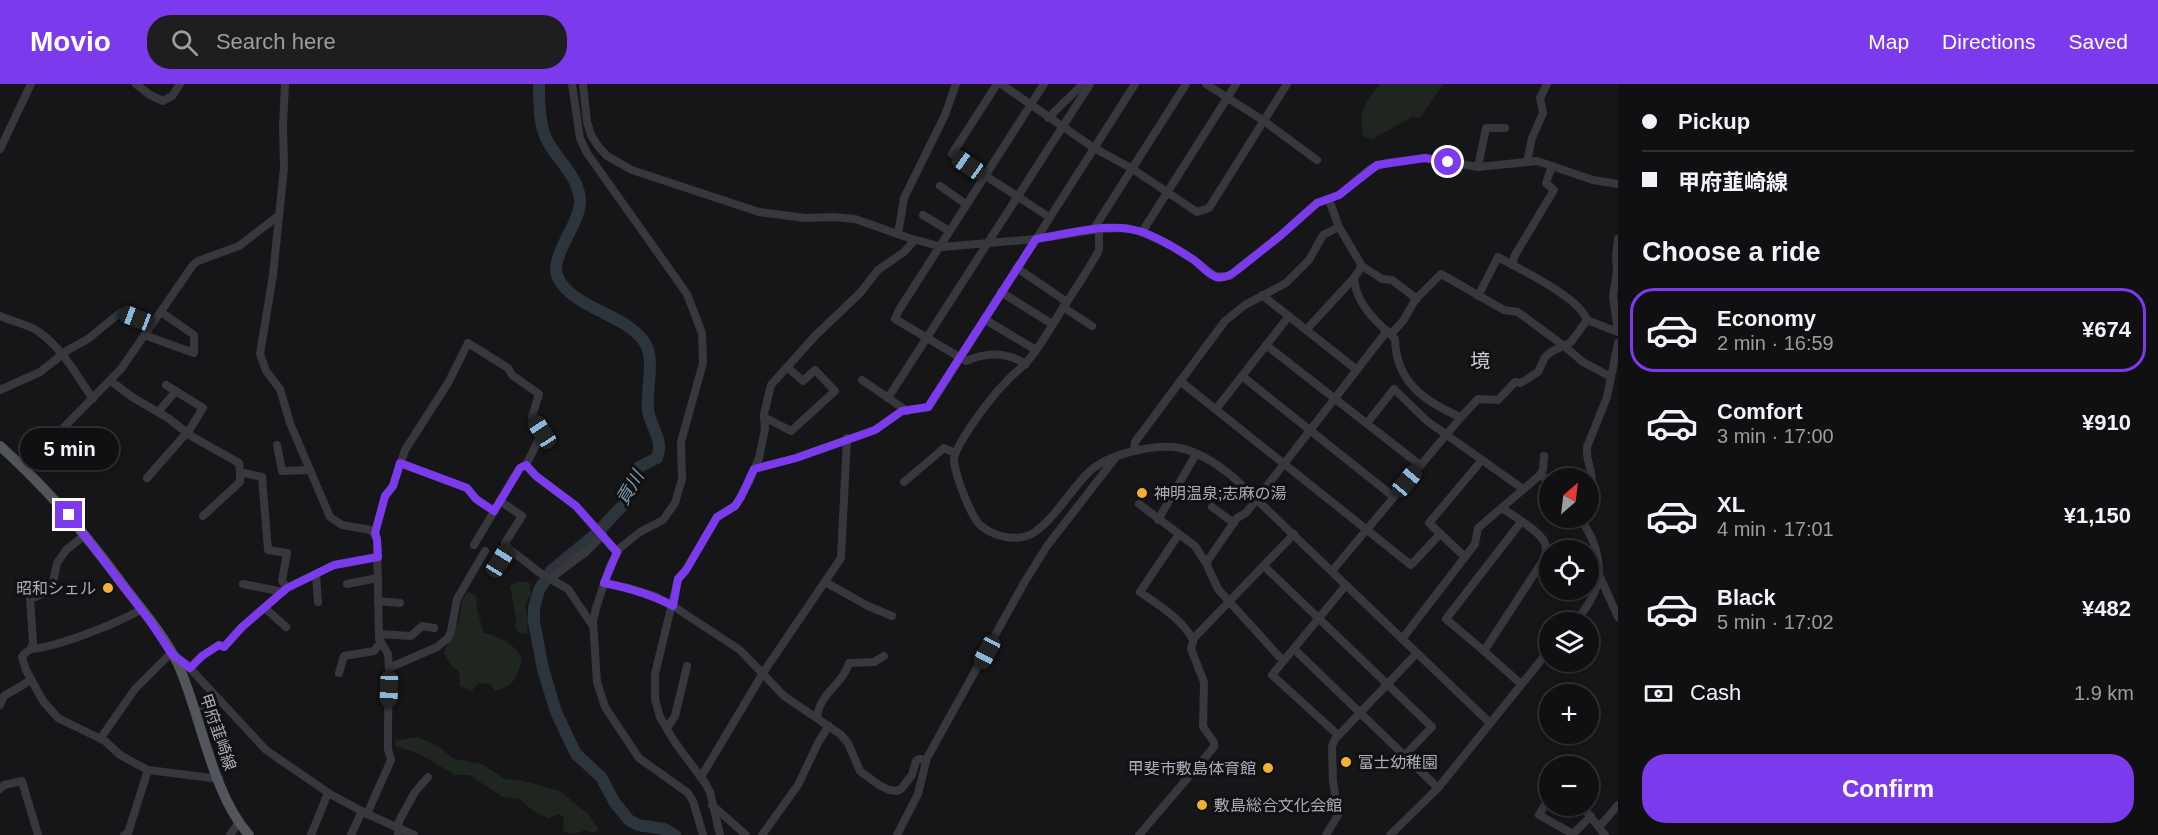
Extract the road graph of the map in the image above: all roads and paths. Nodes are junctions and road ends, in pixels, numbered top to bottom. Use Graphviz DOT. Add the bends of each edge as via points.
graph roads {
  1 [pos="31,84"];
  2 [pos="136,84"];
  3 [pos="180,84"];
  4 [pos="285,84"];
  5 [pos="572,84"];
  6 [pos="583,84"];
  7 [pos="956,84"];
  8 [pos="999,84"];
  9 [pos="1044,84"];
  10 [pos="1083,84"];
  11 [pos="1090,84"];
  12 [pos="1135,84"];
  13 [pos="1186,84"];
  14 [pos="1206,84"];
  15 [pos="1236,84"];
  16 [pos="1287,84"];
  17 [pos="1547,84"];
  18 [pos="1227,98"];
  19 [pos="1030,105"];
  20 [pos="1048,118"];
  21 [pos="1264,121"];
  22 [pos="1064,125"];
  23 [pos="1505,128"];
  24 [pos="1094,148"];
  25 [pos="0,149"];
  26 [pos="1317,160"];
  27 [pos="1527,162"];
  28 [pos="1552,166"];
  29 [pos="1478,167"];
  30 [pos="1131,168"];
  31 [pos="984,176"];
  32 [pos="1618,184"];
  33 [pos="940,186"];
  34 [pos="1167,192"];
  35 [pos="1017,197"];
  36 [pos="1329,200"];
  37 [pos="966,204"];
  38 [pos="923,215"];
  39 [pos="278,216"];
  40 [pos="1049,217"];
  41 [pos="1339,227"];
  42 [pos="1096,230"];
  43 [pos="949,231"];
  44 [pos="1142,232"];
  45 [pos="898,234"];
  46 [pos="1036,239"];
  47 [pos="1618,239"];
  48 [pos="915,240"];
  49 [pos="987,243"];
  50 [pos="939,247"];
  51 [pos="1512,265"];
  52 [pos="1362,266"];
  53 [pos="1017,268"];
  54 [pos="1354,278"];
  55 [pos="1001,292"];
  56 [pos="1262,296"];
  57 [pos="1478,296"];
  58 [pos="1417,299"];
  59 [pos="1065,304"];
  60 [pos="160,312"];
  61 [pos="0,316"];
  62 [pos="1289,316"];
  63 [pos="984,319"];
  64 [pos="1587,320"];
  65 [pos="152,324"];
  66 [pos="1052,324"];
  67 [pos="1092,326"];
  68 [pos="1306,330"];
  69 [pos="1618,332"];
  70 [pos="1389,333"];
  71 [pos="144,335"];
  72 [pos="926,338"];
  73 [pos="1618,343"];
  74 [pos="1266,345"];
  75 [pos="1564,346"];
  76 [pos="1035,351"];
  77 [pos="63,354"];
  78 [pos="959,358"];
  79 [pos="1026,364"];
  80 [pos="787,367"];
  81 [pos="1358,370"];
  82 [pos="1242,376"];
  83 [pos="1611,377"];
  84 [pos="862,380"];
  85 [pos="111,381"];
  86 [pos="1180,381"];
  87 [pos="166,385"];
  88 [pos="0,390"];
  89 [pos="176,391"];
  90 [pos="888,398"];
  91 [pos="93,399"];
  92 [pos="1335,399"];
  93 [pos="1216,409"];
  94 [pos="907,411"];
  95 [pos="158,412"];
  96 [pos="764,417"];
  97 [pos="1460,417"];
  98 [pos="1367,423"];
  99 [pos="1310,431"];
  100 [pos="187,432"];
  101 [pos="1446,434"];
  102 [pos="847,438"];
  103 [pos="277,445"];
  104 [pos="0,446"];
  105 [pos="1134,451"];
  106 [pos="955,453"];
  107 [pos="1196,453"];
  108 [pos="1544,456"];
  109 [pos="1116,457"];
  110 [pos="1482,460"];
  111 [pos="400,463"];
  112 [pos="1285,463"];
  113 [pos="526,465"];
  114 [pos="1420,465"];
  115 [pos="24,468"];
  116 [pos="1543,468"];
  117 [pos="1590,468"];
  118 [pos="754,469"];
  119 [pos="310,470"];
  120 [pos="240,472"];
  121 [pos="1539,476"];
  122 [pos="147,478"];
  123 [pos="904,482"];
  124 [pos="1523,489"];
  125 [pos="1394,497"];
  126 [pos="1257,499"];
  127 [pos="500,501"];
  128 [pos="1139,504"];
  129 [pos="1212,507"];
  130 [pos="1502,508"];
  131 [pos="494,511"];
  132 [pos="203,516"];
  133 [pos="1158,519"];
  134 [pos="1521,522"];
  135 [pos="1234,523"];
  136 [pos="1585,528"];
  137 [pos="1367,529"];
  138 [pos="375,533"];
  139 [pos="602,534"];
  140 [pos="1179,534"];
  141 [pos="1294,534"];
  142 [pos="1440,534"];
  143 [pos="85,535"];
  144 [pos="474,544"];
  145 [pos="508,548"];
  146 [pos="484,551"];
  147 [pos="617,552"];
  148 [pos="378,557"];
  149 [pos="1465,557"];
  150 [pos="500,561"];
  151 [pos="1206,563"];
  152 [pos="1264,566"];
  153 [pos="1332,571"];
  154 [pos="316,574"];
  155 [pos="1600,577"];
  156 [pos="378,578"];
  157 [pos="552,580"];
  158 [pos="825,582"];
  159 [pos="604,583"];
  160 [pos="243,584"];
  161 [pos="347,584"];
  162 [pos="1346,585"];
  163 [pos="285,590"];
  164 [pos="378,601"];
  165 [pos="1229,601"];
  166 [pos="318,602"];
  167 [pos="400,603"];
  168 [pos="673,606"];
  169 [pos="265,608"];
  170 [pos="142,609"];
  171 [pos="1583,612"];
  172 [pos="892,616"];
  173 [pos="1618,617"];
  174 [pos="1319,619"];
  175 [pos="286,627"];
  176 [pos="593,627"];
  177 [pos="434,628"];
  178 [pos="380,638"];
  179 [pos="1402,639"];
  180 [pos="1193,640"];
  181 [pos="31,649"];
  182 [pos="1294,649"];
  183 [pos="1484,651"];
  184 [pos="171,653"];
  185 [pos="1417,653"];
  186 [pos="884,656"];
  187 [pos="1283,661"];
  188 [pos="1539,662"];
  189 [pos="687,666"];
  190 [pos="190,668"];
  191 [pos="389,668"];
  192 [pos="339,673"];
  193 [pos="763,673"];
  194 [pos="31,680"];
  195 [pos="1387,684"];
  196 [pos="1521,684"];
  197 [pos="220,700"];
  198 [pos="0,705"];
  199 [pos="194,708"];
  200 [pos="1360,712"];
  201 [pos="817,718"];
  202 [pos="1489,722"];
  203 [pos="829,726"];
  204 [pos="667,728"];
  205 [pos="1338,735"];
  206 [pos="100,739"];
  207 [pos="1405,755"];
  208 [pos="926,760"];
  209 [pos="148,770"];
  210 [pos="428,777"];
  211 [pos="701,777"];
  212 [pos="219,779"];
  213 [pos="1438,788"];
  214 [pos="0,789"];
  215 [pos="328,793"];
  216 [pos="711,804"];
  217 [pos="1618,805"];
  218 [pos="365,813"];
  219 [pos="1541,816"];
  220 [pos="1591,816"];
  221 [pos="239,822"];
  222 [pos="1599,827"];
  223 [pos="399,832"];
  224 [pos="1395,834"];
  225 [pos="38,835"];
  226 [pos="124,835"];
  227 [pos="230,835"];
  228 [pos="249,835"];
  229 [pos="311,835"];
  230 [pos="351,835"];
  231 [pos="414,835"];
  232 [pos="703,835"];
  233 [pos="720,835"];
  234 [pos="746,835"];
  235 [pos="762,835"];
  236 [pos="897,835"];
  237 [pos="1139,835"];
  238 [pos="1326,835"];
  239 [pos="1605,835"];
  1 -- 25 [label="street"];
  2 -- 3 [label="street" via="163,101"];
  4 -- 39 [label="street" via="284,168"];
  5 -- 147 [label="street" via="586,153 687,294 704,345 703,363 681,442 682,479 675,503 663,519"];
  6 -- 45 [label="street" via="591,135 607,156 625,167 759,212 855,219"];
  7 -- 45 [label="street" via="904,198"];
  8 -- 19 [label="street"];
  8 -- 31 [label="street" via="952,154"];
  9 -- 19 [label="street"];
  10 -- 20 [label="street"];
  11 -- 22 [label="street"];
  12 -- 24 [label="street"];
  13 -- 30 [label="street"];
  14 -- 18 [label="street"];
  15 -- 18 [label="street"];
  16 -- 21 [label="street"];
  17 -- 27 [label="street" via="1540,98 1543,113"];
  18 -- 21 [label="street"];
  18 -- 34 [label="street"];
  19 -- 20 [label="street"];
  19 -- 31 [label="street"];
  20 -- 22 [label="street"];
  21 -- 26 [label="street"];
  21 -- 34 [label="street" via="1209,208 1197,212"];
  22 -- 24 [label="street"];
  22 -- 35 [label="street"];
  23 -- 29 [label="street" via="1486,128"];
  24 -- 30 [label="street"];
  24 -- 40 [label="street"];
  27 -- 28 [label="street"];
  27 -- 29 [label="street"];
  28 -- 32 [label="street"];
  28 -- 51 [label="street" via="1545,183 1554,190"];
  29 -- 36 [label="street" via="1425,158 1386,163 1370,169"];
  30 -- 34 [label="street"];
  30 -- 42 [label="street"];
  31 -- 35 [label="street"];
  31 -- 37 [label="street"];
  33 -- 37 [label="street"];
  34 -- 44 [label="street"];
  35 -- 40 [label="street"];
  35 -- 49 [label="street"];
  36 -- 41 [label="street"];
  36 -- 44 [label="street" via="1317,203 1230,276 1215,276"];
  37 -- 43 [label="street"];
  38 -- 43 [label="street"];
  39 -- 60 [label="street" via="239,246 193,265"];
  39 -- 119 [label="street" via="260,354 266,371 280,390"];
  40 -- 46 [label="street"];
  41 -- 52 [label="street"];
  41 -- 56 [label="street" via="1323,235 1308,260 1286,283"];
  42 -- 44 [label="street" via="1127,228"];
  42 -- 46 [label="street"];
  42 -- 59 [label="street" via="1099,250"];
  43 -- 50 [label="street"];
  45 -- 48 [label="street"];
  46 -- 49 [label="street"];
  46 -- 53 [label="street"];
  47 -- 69 [label="street" via="1613,296"];
  48 -- 50 [label="street"];
  48 -- 80 [label="street" via="878,270"];
  49 -- 50 [label="street"];
  49 -- 72 [label="street"];
  50 -- 72 [label="street" via="896,319"];
  51 -- 57 [label="street" via="1498,257"];
  51 -- 64 [label="street" via="1578,305"];
  52 -- 54 [label="street"];
  52 -- 58 [label="street" via="1382,279 1392,280"];
  53 -- 55 [label="street"];
  53 -- 59 [label="street"];
  54 -- 68 [label="street"];
  54 -- 70 [label="street" via="1364,307"];
  55 -- 63 [label="street"];
  55 -- 66 [label="street"];
  56 -- 62 [label="street"];
  56 -- 86 [label="street" via="1225,321"];
  57 -- 58 [label="street" via="1442,274"];
  57 -- 75 [label="street" via="1504,310 1518,312"];
  58 -- 70 [label="street"];
  59 -- 66 [label="street"];
  59 -- 67 [label="street"];
  60 -- 65 [label="street"];
  60 -- 71 [label="street" via="194,335 194,353"];
  61 -- 77 [label="street" via="39,332"];
  62 -- 68 [label="street"];
  62 -- 74 [label="street"];
  63 -- 76 [label="street"];
  63 -- 78 [label="street"];
  64 -- 69 [label="street"];
  64 -- 75 [label="street"];
  65 -- 71 [label="street"];
  65 -- 77 [label="street" via="121,312"];
  66 -- 76 [label="street"];
  68 -- 81 [label="street"];
  70 -- 81 [label="street"];
  70 -- 97 [label="street" via="1395,339 1401,367 1416,391"];
  71 -- 85 [label="street"];
  72 -- 78 [label="street"];
  72 -- 90 [label="street"];
  73 -- 83 [label="street"];
  74 -- 82 [label="street"];
  74 -- 92 [label="street"];
  75 -- 83 [label="street"];
  75 -- 97 [label="street" via="1545,357 1538,372 1521,383 1515,382 1498,400 1478,399"];
  76 -- 79 [label="street"];
  77 -- 88 [label="street" via="40,372"];
  77 -- 91 [label="street"];
  78 -- 79 [label="street" via="966,361 1003,354"];
  78 -- 94 [label="street" via="928,407"];
  79 -- 106 [label="street" via="993,397"];
  80 -- 96 [label="street" via="771,385"];
  80 -- 96 [label="street" via="803,381 815,370 835,391 792,431"];
  81 -- 92 [label="street"];
  82 -- 93 [label="street"];
  82 -- 99 [label="street"];
  83 -- 117 [label="street" via="1587,447"];
  84 -- 90 [label="street"];
  85 -- 91 [label="street"];
  85 -- 95 [label="street"];
  86 -- 93 [label="street"];
  86 -- 105 [label="street" via="1135,442"];
  87 -- 89 [label="street"];
  89 -- 95 [label="street"];
  89 -- 100 [label="street" via="203,408"];
  90 -- 94 [label="street"];
  91 -- 115 [label="street"];
  92 -- 98 [label="street"];
  92 -- 99 [label="street"];
  93 -- 112 [label="street"];
  94 -- 102 [label="street" via="875,430"];
  95 -- 100 [label="street"];
  96 -- 118 [label="street" via="765,429"];
  97 -- 101 [label="street"];
  98 -- 101 [label="street" via="1394,389"];
  98 -- 114 [label="street"];
  99 -- 112 [label="street"];
  99 -- 125 [label="street"];
  100 -- 120 [label="street" via="239,463"];
  100 -- 122 [label="street"];
  101 -- 110 [label="street"];
  101 -- 114 [label="street"];
  102 -- 118 [label="street"];
  102 -- 158 [label="street" via="841,558"];
  103 -- 119 [label="street" via="282,471"];
  104 -- 115 [label="main road, 甲府韮崎線"];
  105 -- 107 [label="street" via="1166,447"];
  105 -- 109 [label="street"];
  106 -- 109 [label="street" via="956,470 973,516 981,525 1010,538 1033,533 1090,471"];
  106 -- 123 [label="street" via="944,447"];
  107 -- 126 [label="street" via="1214,462"];
  107 -- 133 [label="street"];
  108 -- 116 [label="street"];
  109 -- 208 [label="street" via="1047,546"];
  110 -- 124 [label="street"];
  110 -- 142 [label="street" via="1429,523"];
  111 -- 113 [label="street" via="468,343 508,368 539,394 532,417 542,432"];
  111 -- 131 [label="street" via="467,488"];
  111 -- 138 [label="street" via="393,486 385,496"];
  112 -- 126 [label="street"];
  112 -- 137 [label="street"];
  113 -- 127 [label="street" via="520,468"];
  113 -- 139 [label="street" via="576,506"];
  114 -- 125 [label="street"];
  115 -- 143 [label="main road, 甲府韮崎線"];
  118 -- 168 [label="street" via="735,506 717,517 678,579"];
  119 -- 138 [label="street" via="330,517 342,525"];
  120 -- 132 [label="street" via="240,482"];
  120 -- 163 [label="street" via="262,477 268,550 287,554 282,581"];
  121 -- 124 [label="street"];
  124 -- 130 [label="street"];
  125 -- 137 [label="street"];
  126 -- 135 [label="street"];
  126 -- 141 [label="street"];
  127 -- 131 [label="street"];
  127 -- 145 [label="street" via="522,516 505,543"];
  128 -- 133 [label="street"];
  129 -- 135 [label="street"];
  130 -- 134 [label="street"];
  130 -- 149 [label="street" via="1478,528 1475,544"];
  131 -- 144 [label="street"];
  133 -- 140 [label="street"];
  134 -- 183 [label="street" via="1538,534 1545,543 1546,554"];
  134 -- 183 [label="street" via="1446,619"];
  135 -- 151 [label="street"];
  136 -- 155 [label="street" via="1598,558"];
  137 -- 142 [label="street" via="1411,565"];
  137 -- 153 [label="street"];
  138 -- 148 [label="street"];
  139 -- 147 [label="street"];
  139 -- 157 [label="street"];
  140 -- 151 [label="street" via="1195,546"];
  140 -- 180 [label="street" via="1140,592 1179,622"];
  141 -- 152 [label="street"];
  141 -- 153 [label="street"];
  142 -- 149 [label="street"];
  143 -- 170 [label="main road, 甲府韮崎線"];
  143 -- 181 [label="street" via="57,563 47,592 30,599"];
  145 -- 150 [label="street"];
  145 -- 157 [label="street"];
  146 -- 191 [label="street" via="457,599 448,638 437,647"];
  147 -- 159 [label="street"];
  148 -- 154 [label="street" via="334,565"];
  148 -- 156 [label="street"];
  149 -- 179 [label="street"];
  151 -- 165 [label="street" via="1218,589"];
  152 -- 165 [label="street"];
  152 -- 174 [label="street"];
  153 -- 162 [label="street"];
  154 -- 163 [label="street"];
  154 -- 166 [label="street"];
  155 -- 171 [label="street"];
  155 -- 173 [label="street"];
  156 -- 161 [label="street"];
  156 -- 164 [label="street"];
  157 -- 176 [label="street" via="568,589"];
  158 -- 172 [label="street"];
  158 -- 193 [label="street"];
  159 -- 168 [label="street" via="655,596"];
  159 -- 176 [label="street"];
  160 -- 163 [label="street"];
  162 -- 174 [label="street"];
  162 -- 179 [label="street"];
  163 -- 169 [label="street"];
  164 -- 167 [label="street"];
  164 -- 178 [label="street"];
  165 -- 180 [label="street"];
  165 -- 187 [label="street"];
  168 -- 193 [label="street" via="740,650"];
  168 -- 204 [label="street" via="654,688 660,717"];
  169 -- 175 [label="street"];
  169 -- 190 [label="street" via="224,647 219,645"];
  170 -- 181 [label="street" via="47,648"];
  170 -- 184 [label="main road, 甲府韮崎線"];
  174 -- 182 [label="street"];
  174 -- 195 [label="street"];
  176 -- 232 [label="street" via="597,682 605,707 639,758 688,793"];
  177 -- 178 [label="street" via="422,626 411,636"];
  178 -- 191 [label="street" via="388,654"];
  178 -- 192 [label="street" via="374,651 344,656"];
  179 -- 185 [label="street"];
  180 -- 237 [label="street" via="1191,650 1204,682 1203,727 1214,747"];
  181 -- 194 [label="street" via="22,657"];
  182 -- 187 [label="street"];
  182 -- 200 [label="street"];
  183 -- 196 [label="street"];
  184 -- 190 [label="street"];
  184 -- 199 [label="main road, 甲府韮崎線"];
  184 -- 206 [label="street" via="135,689"];
  185 -- 195 [label="street"];
  185 -- 202 [label="street"];
  186 -- 201 [label="street" via="874,662 849,663 846,675 818,705"];
  187 -- 205 [label="street" via="1272,675"];
  188 -- 196 [label="street"];
  189 -- 204 [label="street" via="675,716"];
  190 -- 197 [label="street"];
  191 -- 218 [label="street" via="391,760"];
  193 -- 201 [label="street" via="784,696"];
  193 -- 211 [label="street"];
  194 -- 198 [label="street" via="4,696"];
  194 -- 206 [label="street" via="58,718"];
  195 -- 200 [label="street"];
  195 -- 207 [label="street" via="1432,727"];
  196 -- 202 [label="street"];
  197 -- 199 [label="street"];
  197 -- 215 [label="street" via="266,750"];
  199 -- 212 [label="main road, 甲府韮崎線"];
  200 -- 205 [label="street"];
  200 -- 207 [label="street"];
  201 -- 203 [label="street"];
  202 -- 213 [label="street"];
  203 -- 208 [label="street" via="848,743 860,771 889,790 902,788 916,761"];
  203 -- 235 [label="street" via="798,785"];
  204 -- 211 [label="street"];
  205 -- 238 [label="street" via="1332,746 1338,815"];
  206 -- 209 [label="street"];
  207 -- 213 [label="street"];
  208 -- 236 [label="street" via="918,794"];
  209 -- 212 [label="street"];
  209 -- 226 [label="street" via="128,833"];
  210 -- 223 [label="street" via="399,821"];
  211 -- 216 [label="street" via="710,792"];
  212 -- 221 [label="main road, 甲府韮崎線"];
  213 -- 224 [label="street"];
  214 -- 225 [label="street" via="22,781"];
  215 -- 218 [label="street"];
  215 -- 229 [label="street"];
  216 -- 233 [label="street"];
  216 -- 234 [label="street"];
  217 -- 222 [label="street"];
  218 -- 223 [label="street"];
  218 -- 230 [label="street"];
  219 -- 220 [label="street" via="1573,834"];
  220 -- 222 [label="street"];
  221 -- 227 [label="street"];
  221 -- 228 [label="main road, 甲府韮崎線"];
  222 -- 239 [label="street"];
  223 -- 231 [label="street"];
}
